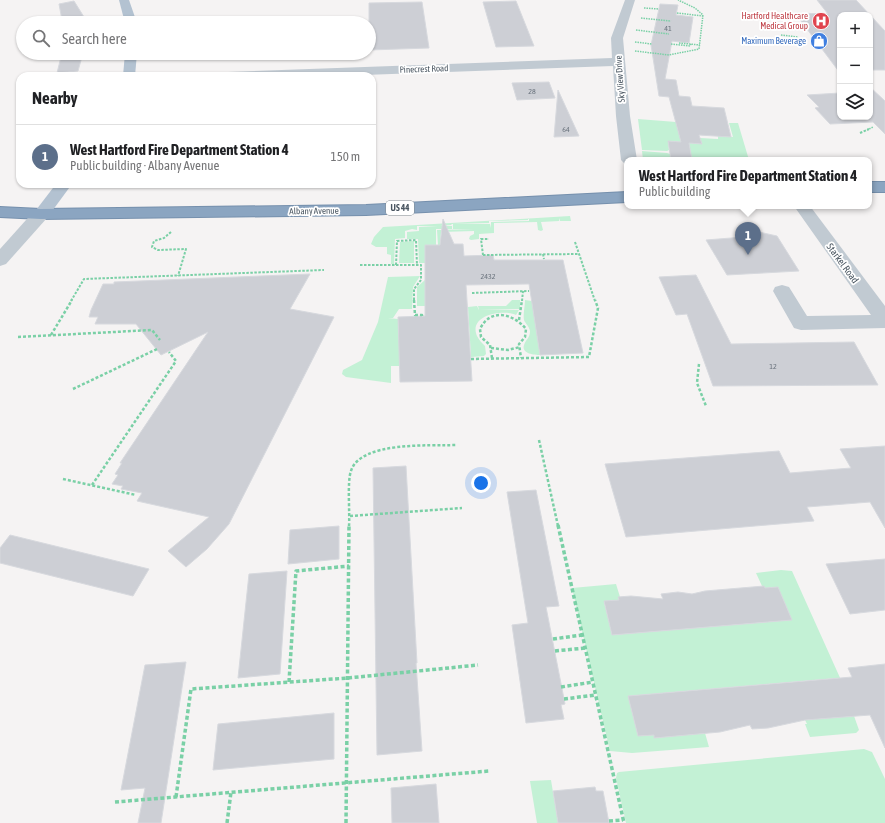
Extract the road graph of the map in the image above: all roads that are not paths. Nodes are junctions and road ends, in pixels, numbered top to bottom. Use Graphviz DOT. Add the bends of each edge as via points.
graph roads {
  1 [pos="124,0"];
  2 [pos="634,4"];
  3 [pos="129,16"];
  4 [pos="130,60"];
  5 [pos="620,62"];
  6 [pos="129,72"];
  7 [pos="340,72"];
  8 [pos="629,157"];
  9 [pos="872,187"];
  10 [pos="885,187"];
  11 [pos="61,188"];
  12 [pos="624,197"];
  13 [pos="804,209"];
  14 [pos="0,212"];
  15 [pos="40,214"];
  16 [pos="0,260"];
  17 [pos="782,291"];
  18 [pos="885,320"];
  1 -- 3 [label="main road"];
  2 -- 5 [label="street, Sky View Drive" via="617,38"];
  4 -- 6 [label="main road"];
  5 -- 7 [label="street, Pinecrest Road"];
  5 -- 8 [label="street, Sky View Drive"];
  9 -- 10 [label="highway"];
  11 -- 15 [label="main road"];
  12 -- 15 [label="highway, Albany Avenue / US 44" via="366,210"];
  13 -- 18 [label="street, Starkel Road"];
  14 -- 15 [label="highway, Albany Avenue / US 44"];
  15 -- 16 [label="street"];
  17 -- 18 [label="street" via="801,323"];
}
